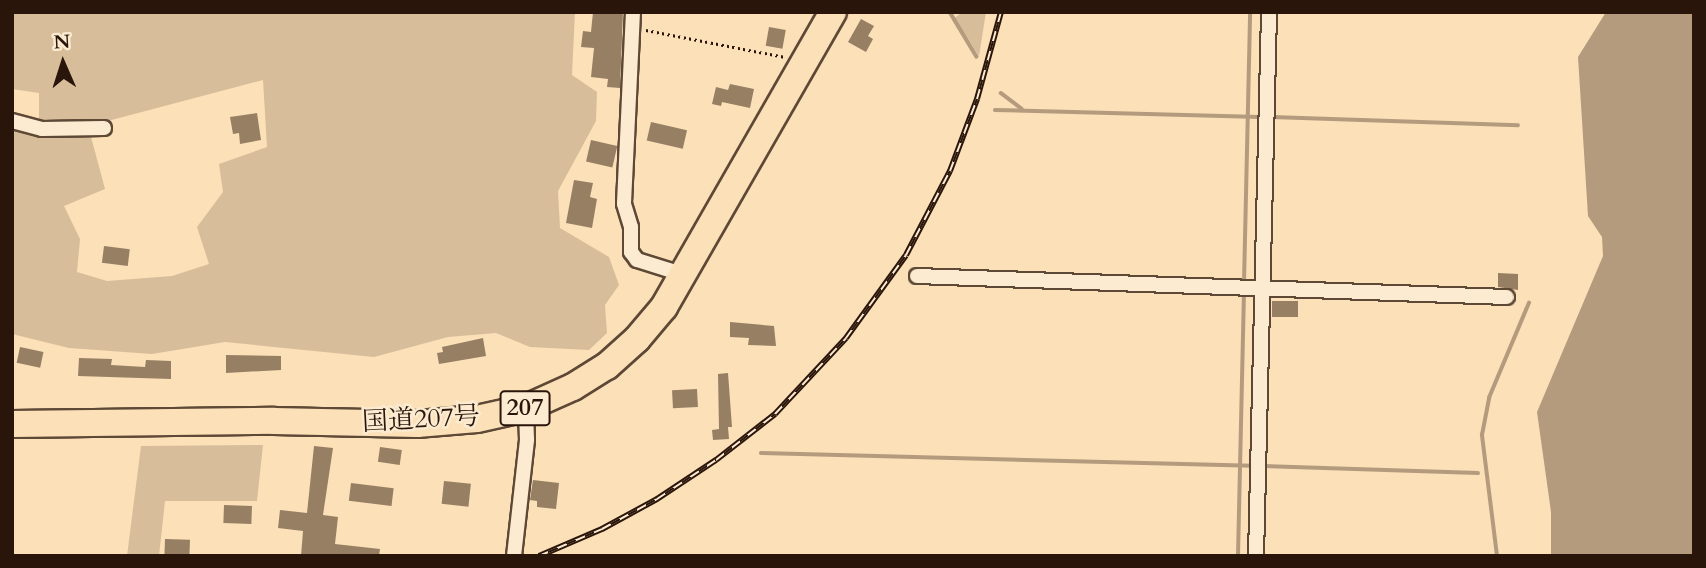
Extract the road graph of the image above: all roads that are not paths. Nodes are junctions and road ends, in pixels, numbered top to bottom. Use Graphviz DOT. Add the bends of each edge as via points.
graph roads {
  1 [pos="833,12"];
  2 [pos="1269,12"];
  3 [pos="633,20"];
  4 [pos="12,121"];
  5 [pos="104,128"];
  6 [pos="685,275"];
  7 [pos="917,276"];
  8 [pos="1249,288"];
  9 [pos="1507,297"];
  10 [pos="526,408"];
  11 [pos="12,424"];
  12 [pos="514,556"];
  13 [pos="1256,556"];
  1 -- 6 [label="highway, 国道207号 / 207"];
  2 -- 8 [label="street"];
  3 -- 6 [label="street" via="624,204 631,227 631,252 637,260"];
  4 -- 5 [label="street" via="42,129"];
  6 -- 10 [label="highway, 国道207号 / 207" via="637,339 607,366"];
  7 -- 8 [label="street"];
  8 -- 9 [label="street"];
  8 -- 13 [label="street"];
  10 -- 11 [label="highway, 国道207号 / 207" via="477,419 417,424"];
  10 -- 12 [label="street" via="527,440"];
}
